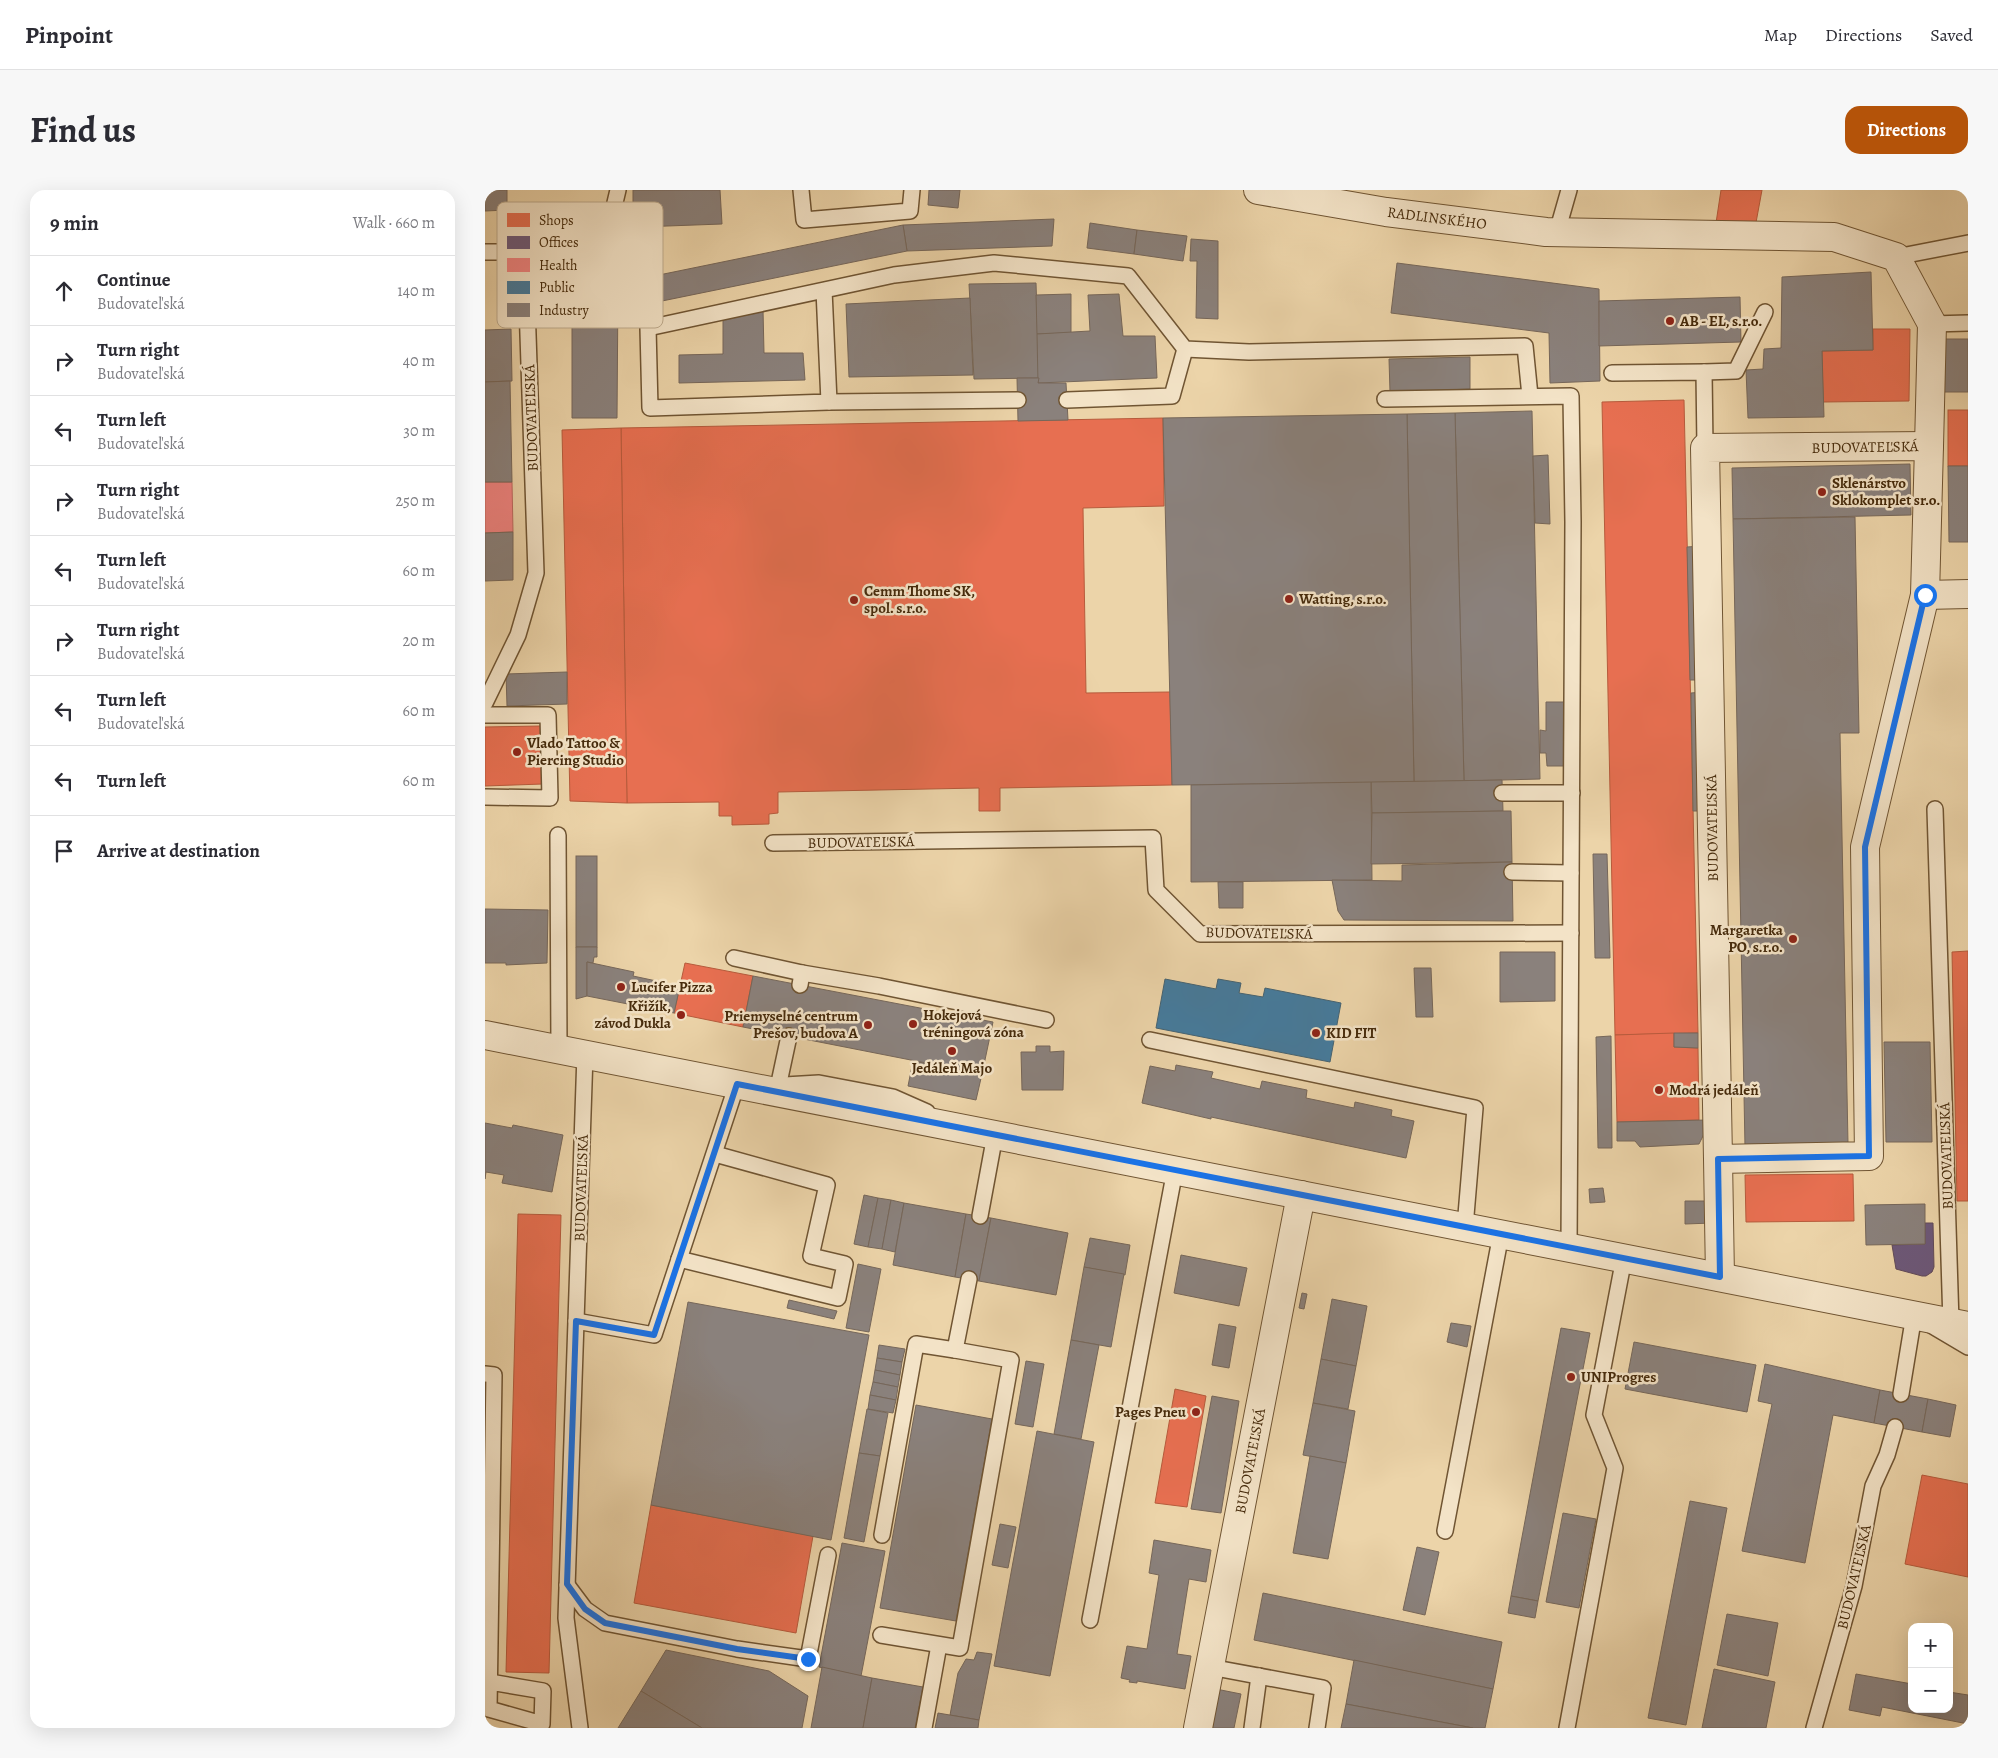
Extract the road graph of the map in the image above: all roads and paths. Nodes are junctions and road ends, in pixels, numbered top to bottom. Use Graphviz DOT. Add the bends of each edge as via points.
graph roads {
  1 [pos="801,190"];
  2 [pos="912,190"];
  3 [pos="1258,190"];
  4 [pos="1569,190"];
  5 [pos="1557,232"];
  6 [pos="1968,243"];
  7 [pos="1896,257"];
  8 [pos="824,290"];
  9 [pos="1765,312"];
  10 [pos="1932,324"];
  11 [pos="1968,324"];
  12 [pos="663,325"];
  13 [pos="528,328"];
  14 [pos="648,328"];
  15 [pos="1185,349"];
  16 [pos="1704,372"];
  17 [pos="1612,373"];
  18 [pos="1530,396"];
  19 [pos="1018,400"];
  20 [pos="1067,400"];
  21 [pos="1385,400"];
  22 [pos="829,402"];
  23 [pos="1929,446"];
  24 [pos="1705,448"];
  25 [pos="1968,594"];
  26 [pos="1925,595"];
  27 [pos="485,703"];
  28 [pos="485,715"];
  29 [pos="1502,793"];
  30 [pos="1572,793"];
  31 [pos="485,797"];
  32 [pos="1935,809"];
  33 [pos="558,835"];
  34 [pos="773,844"];
  35 [pos="1512,872"];
  36 [pos="1571,873"];
  37 [pos="1571,933"];
  38 [pos="734,958"];
  39 [pos="1046,1020"];
  40 [pos="485,1035"];
  41 [pos="789,1036"];
  42 [pos="1150,1040"];
  43 [pos="559,1049"];
  44 [pos="585,1054"];
  45 [pos="761,1087"];
  46 [pos="995,1135"];
  47 [pos="715,1154"];
  48 [pos="1718,1159"];
  49 [pos="1175,1170"];
  50 [pos="1301,1195"];
  51 [pos="980,1216"];
  52 [pos="1465,1227"];
  53 [pos="1501,1234"];
  54 [pos="1569,1247"];
  55 [pos="1624,1258"];
  56 [pos="679,1259"];
  57 [pos="1720,1277"];
  58 [pos="969,1279"];
  59 [pos="1915,1315"];
  60 [pos="576,1321"];
  61 [pos="1960,1324"];
  62 [pos="1968,1347"];
  63 [pos="955,1350"];
  64 [pos="485,1374"];
  65 [pos="1901,1394"];
  66 [pos="1895,1427"];
  67 [pos="1445,1531"];
  68 [pos="882,1535"];
  69 [pos="827,1555"];
  70 [pos="567,1584"];
  71 [pos="1090,1620"];
  72 [pos="881,1635"];
  73 [pos="939,1645"];
  74 [pos="1210,1667"];
  75 [pos="1259,1676"];
  76 [pos="490,1682"];
  77 [pos="580,1728"];
  78 [pos="925,1728"];
  79 [pos="1198,1728"];
  80 [pos="1251,1728"];
  81 [pos="1317,1728"];
  82 [pos="1567,1728"];
  83 [pos="1814,1728"];
  1 -- 2 [label="lane" via="804,220 910,211"];
  3 -- 5 [label="street, RADLINSKÉHO" via="1386,212"];
  4 -- 5 [label="lane"];
  5 -- 7 [label="street, RADLINSKÉHO" via="1834,237"];
  6 -- 7 [label="lane"];
  7 -- 10 [label="street"];
  8 -- 12 [label="lane"];
  8 -- 15 [label="lane" via="894,275 994,263 1128,276"];
  8 -- 22 [label="lane"];
  9 -- 16 [label="lane" via="1736,371"];
  10 -- 11 [label="lane"];
  10 -- 23 [label="street"];
  13 -- 27 [label="lane, BUDOVATEĽSKÁ" via="536,573 518,635"];
  14 -- 22 [label="lane" via="650,408"];
  15 -- 18 [label="lane" via="1249,352 1525,346"];
  15 -- 20 [label="lane" via="1172,396"];
  16 -- 17 [label="lane"];
  16 -- 24 [label="lane"];
  18 -- 21 [label="lane"];
  18 -- 30 [label="lane" via="1571,396"];
  19 -- 22 [label="lane"];
  23 -- 24 [label="street, BUDOVATEĽSKÁ"];
  23 -- 26 [label="street, BUDOVATEĽSKÁ"];
  24 -- 48 [label="street, BUDOVATEĽSKÁ"];
  25 -- 26 [label="street"];
  26 -- 48 [label="street, BUDOVATEĽSKÁ" via="1865,847 1869,1156"];
  28 -- 31 [label="lane" via="548,715 550,798"];
  29 -- 30 [label="lane"];
  30 -- 36 [label="lane"];
  32 -- 61 [label="lane, BUDOVATEĽSKÁ"];
  33 -- 43 [label="lane"];
  34 -- 37 [label="lane, BUDOVATEĽSKÁ" via="1153,838 1156,890 1200,934"];
  35 -- 36 [label="lane"];
  36 -- 37 [label="lane"];
  37 -- 54 [label="lane"];
  38 -- 39 [label="lane" via="801,979 879,986"];
  40 -- 43 [label="street, BUDOVATEĽSKÁ"];
  41 -- 45 [label="lane"];
  42 -- 52 [label="lane" via="1475,1108"];
  43 -- 44 [label="street, BUDOVATEĽSKÁ"];
  44 -- 45 [label="street, BUDOVATEĽSKÁ"];
  44 -- 60 [label="lane, BUDOVATEĽSKÁ"];
  45 -- 46 [label="street, BUDOVATEĽSKÁ"];
  45 -- 47 [label="lane"];
  46 -- 49 [label="street, BUDOVATEĽSKÁ"];
  46 -- 51 [label="lane"];
  47 -- 56 [label="lane"];
  47 -- 56 [label="lane" via="827,1185 811,1256 845,1264 837,1298"];
  48 -- 57 [label="street, BUDOVATEĽSKÁ"];
  49 -- 50 [label="street, BUDOVATEĽSKÁ"];
  49 -- 71 [label="lane"];
  50 -- 52 [label="street, BUDOVATEĽSKÁ"];
  50 -- 74 [label="street, BUDOVATEĽSKÁ"];
  52 -- 53 [label="street, BUDOVATEĽSKÁ"];
  53 -- 54 [label="street, BUDOVATEĽSKÁ"];
  53 -- 67 [label="lane"];
  54 -- 55 [label="street, BUDOVATEĽSKÁ"];
  55 -- 57 [label="street, BUDOVATEĽSKÁ"];
  55 -- 82 [label="lane" via="1594,1415 1615,1468"];
  56 -- 60 [label="lane" via="654,1335"];
  57 -- 59 [label="street, BUDOVATEĽSKÁ"];
  58 -- 63 [label="lane"];
  59 -- 61 [label="street, BUDOVATEĽSKÁ"];
  59 -- 62 [label="lane"];
  59 -- 65 [label="lane"];
  60 -- 70 [label="lane, BUDOVATEĽSKÁ"];
  63 -- 68 [label="lane" via="916,1344"];
  63 -- 73 [label="lane" via="1011,1360 959,1648"];
  64 -- 76 [label="lane" via="494,1375"];
  66 -- 83 [label="lane, BUDOVATEĽSKÁ" via="1873,1486 1854,1586"];
  69 -- 70 [label="lane" via="808,1659 737,1649 605,1623 585,1609"];
  70 -- 77 [label="lane, BUDOVATEĽSKÁ" via="567,1618"];
  72 -- 73 [label="lane"];
  73 -- 78 [label="lane"];
  74 -- 75 [label="lane"];
  74 -- 79 [label="street, BUDOVATEĽSKÁ"];
  75 -- 80 [label="lane"];
  75 -- 81 [label="lane" via="1323,1688"];
}
